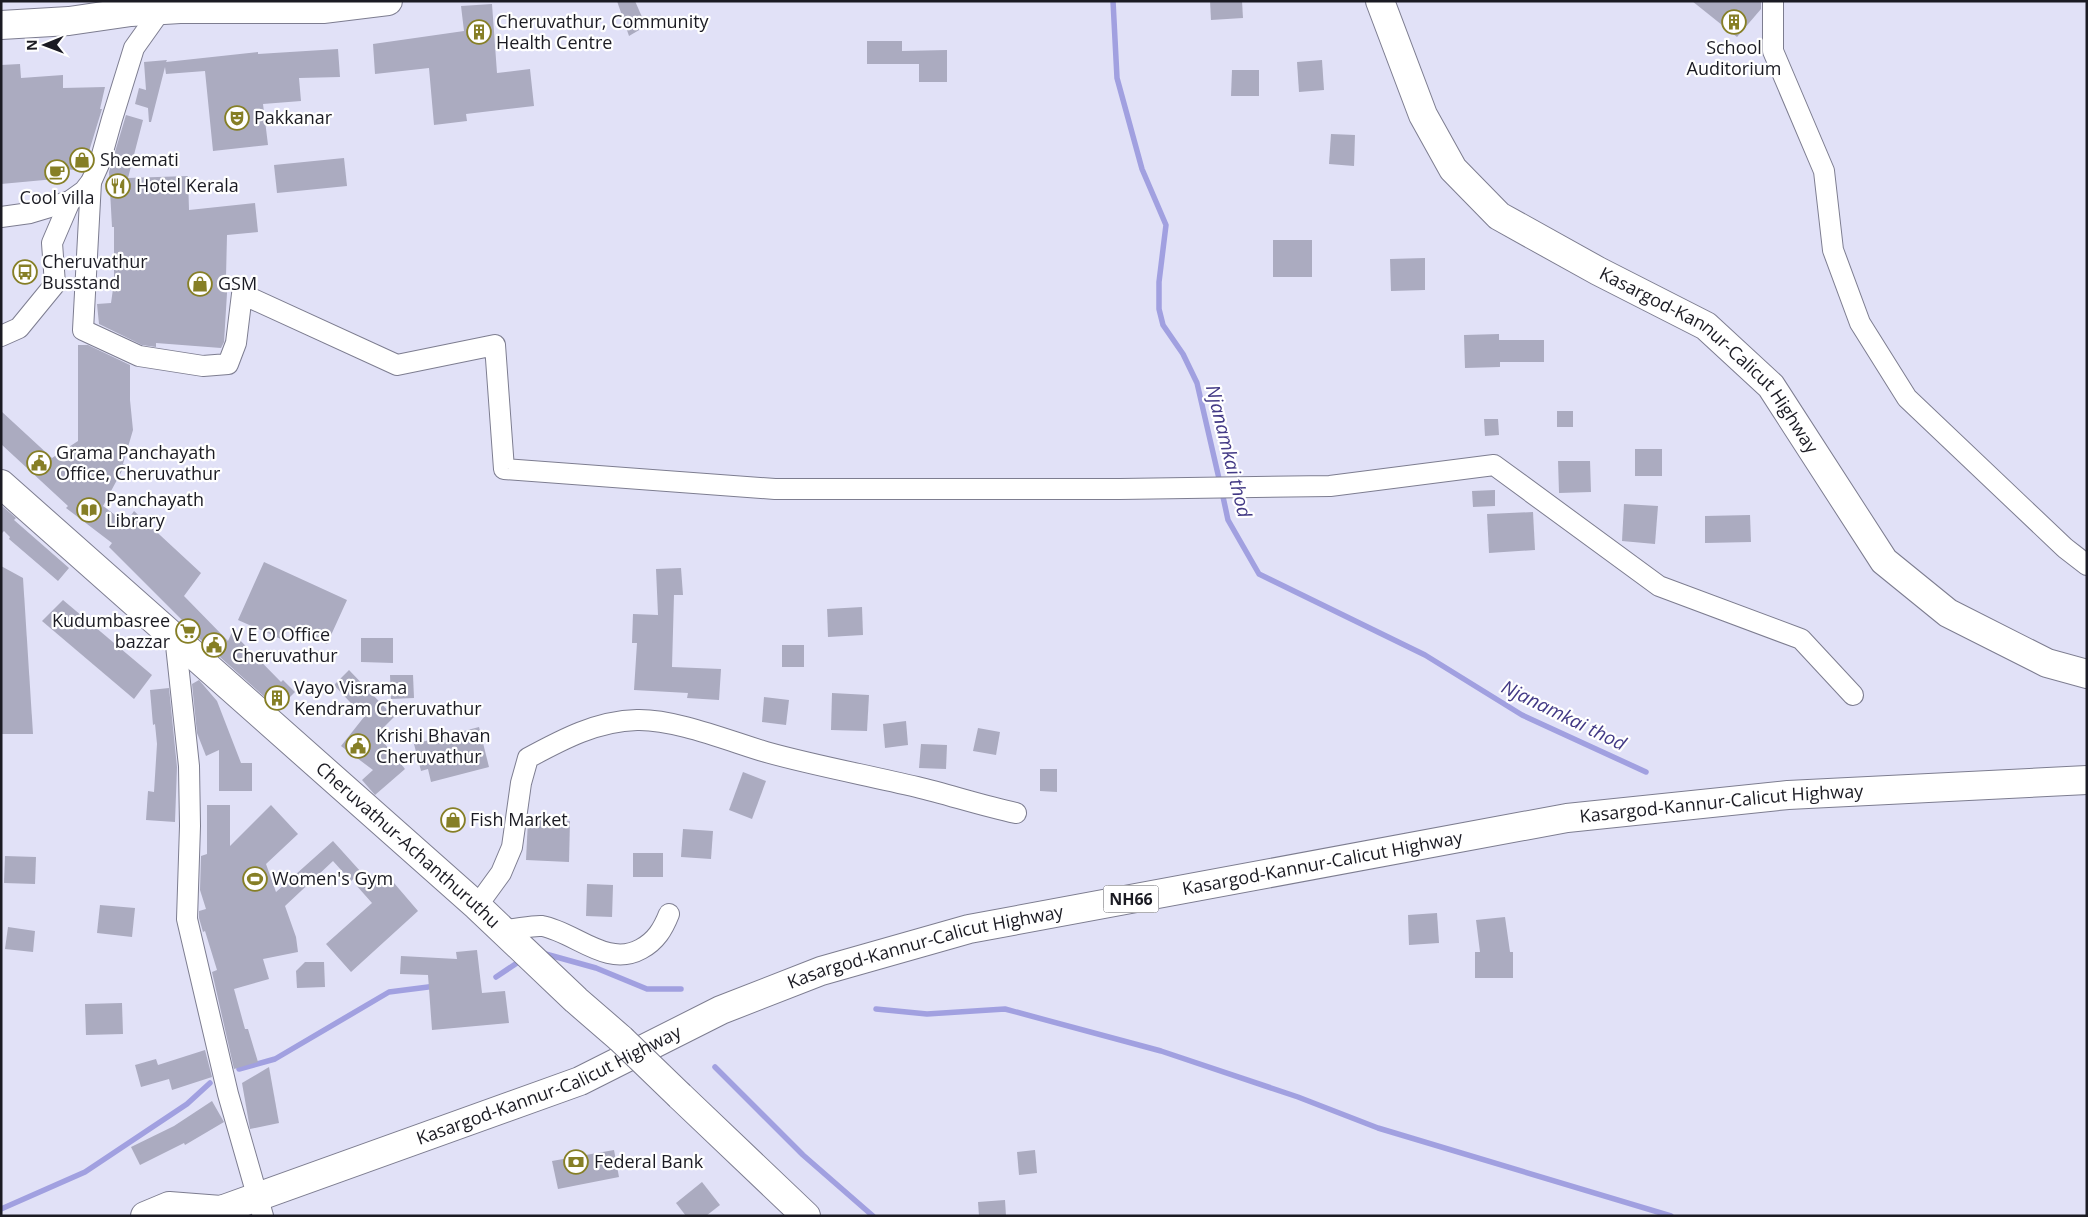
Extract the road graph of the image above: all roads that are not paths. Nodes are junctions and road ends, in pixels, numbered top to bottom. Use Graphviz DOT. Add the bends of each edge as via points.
graph roads {
  1 [pos="388,1"];
  2 [pos="1380,1"];
  3 [pos="1773,1"];
  4 [pos="130,7"];
  5 [pos="161,10"];
  6 [pos="1,25"];
  7 [pos="91,182"];
  8 [pos="70,200"];
  9 [pos="1,217"];
  10 [pos="1,336"];
  11 [pos="1,484"];
  12 [pos="2087,565"];
  13 [pos="175,636"];
  14 [pos="2087,674"];
  15 [pos="1853,695"];
  16 [pos="2087,780"];
  17 [pos="1016,813"];
  18 [pos="477,906"];
  19 [pos="669,914"];
  20 [pos="506,933"];
  21 [pos="260,1206"];
  22 [pos="219,1213"];
  23 [pos="145,1216"];
  24 [pos="806,1216"];
  1 -- 5 [label="main road" via="323,9"];
  2 -- 14 [label="main road, Kasargod-Kannur-Calicut Highway" via="1423,115 1453,169 1499,216 1706,326 1771,386 1884,561 1948,613 2047,663"];
  3 -- 12 [label="street" via="1773,50 1824,171 1833,250 1860,323 1907,398"];
  4 -- 5 [label="main road"];
  4 -- 6 [label="main road" via="69,21"];
  5 -- 7 [label="street" via="134,48"];
  7 -- 8 [label="street"];
  7 -- 15 [label="street" via="84,330 139,356 203,366 228,364 236,343 242,294 397,365 495,345 504,469 775,489 1120,489 1330,486 1494,465 1659,586 1801,639"];
  8 -- 9 [label="street" via="30,213"];
  8 -- 10 [label="street" via="52,242 55,284 19,328"];
  11 -- 13 [label="main road, Cheruvathur-Achanthuruthu"];
  13 -- 18 [label="main road, Cheruvathur-Achanthuruthu"];
  13 -- 21 [label="street" via="189,766 187,919 228,1094"];
  16 -- 21 [label="main road, Kasargod-Kannur-Calicut Highway / NH66" via="1788,795 1567,818 969,929 821,970 721,1010 580,1081"];
  17 -- 18 [label="street" via="768,752 680,726 639,720 609,723 578,732 528,758 512,847 501,873"];
  18 -- 20 [label="main road, Cheruvathur-Achanthuruthu"];
  19 -- 20 [label="street" via="662,931 633,954 615,956 541,926"];
  20 -- 24 [label="main road, Cheruvathur-Achanthuruthu, bridge"];
  21 -- 22 [label="main road, Kasargod-Kannur-Calicut Highway / NH66"];
  22 -- 23 [label="main road, Kasargod-Kannur-Calicut Highway / NH66" via="169,1206"];
}
